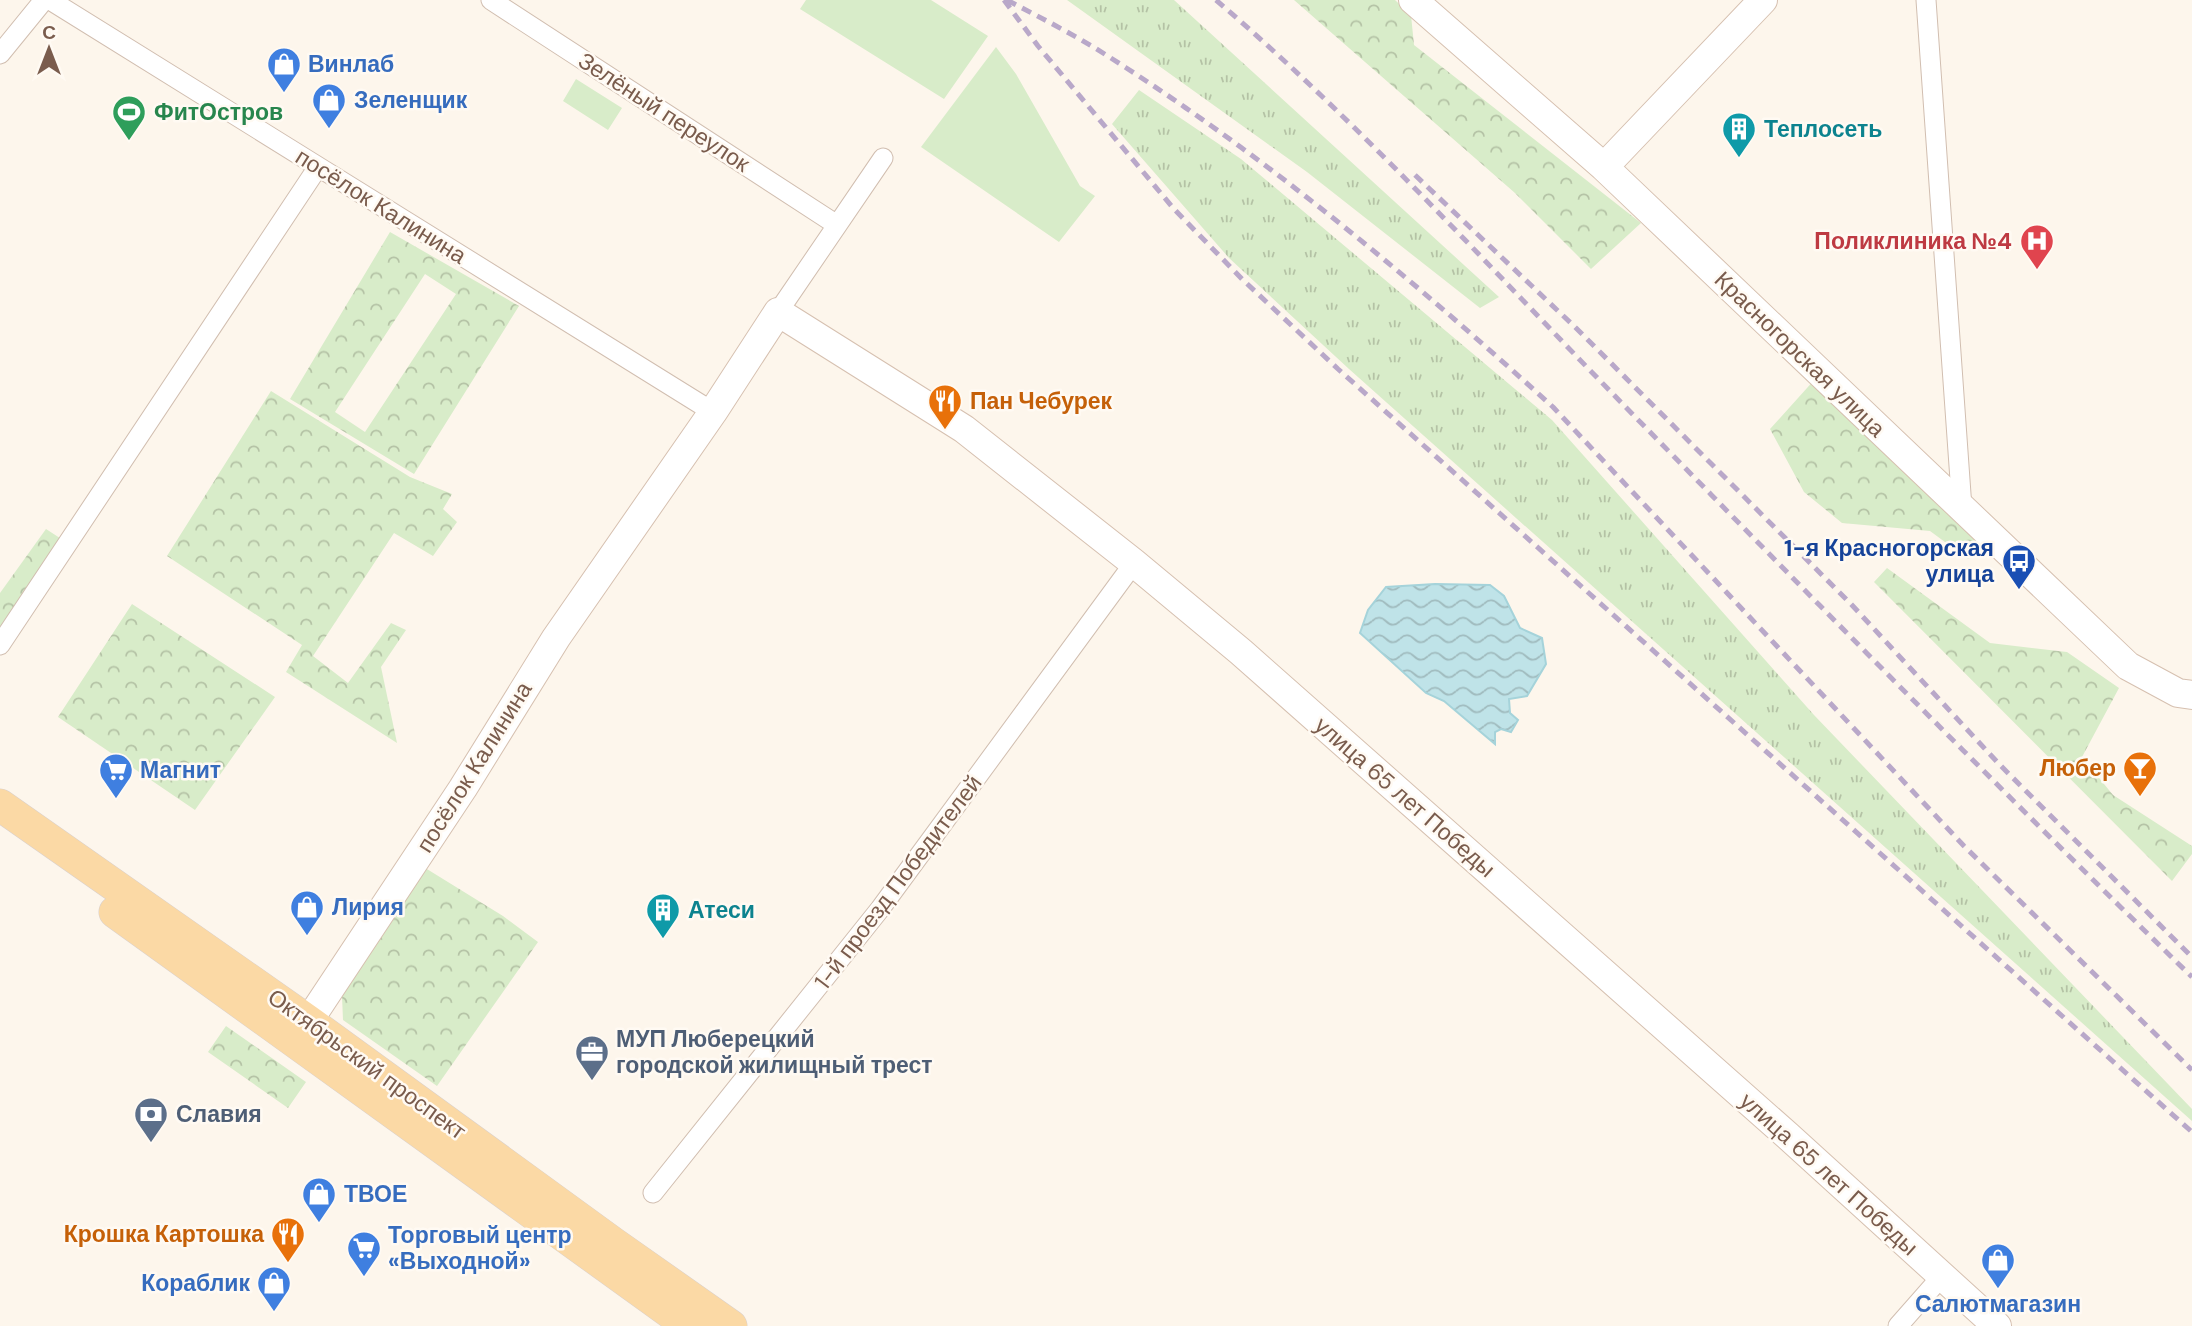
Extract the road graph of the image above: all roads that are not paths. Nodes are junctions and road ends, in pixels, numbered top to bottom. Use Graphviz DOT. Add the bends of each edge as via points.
graph roads {
  1 [pos="44,0"];
  2 [pos="50,0"];
  3 [pos="491,0"];
  4 [pos="1413,0"];
  5 [pos="1763,0"];
  6 [pos="1926,0"];
  7 [pos="0,54"];
  8 [pos="883,158"];
  9 [pos="318,167"];
  10 [pos="1604,167"];
  11 [pos="837,225"];
  12 [pos="778,312"];
  13 [pos="713,412"];
  14 [pos="1962,508"];
  15 [pos="1134,563"];
  16 [pos="0,645"];
  17 [pos="2192,695"];
  18 [pos="0,805"];
  19 [pos="0,829"];
  20 [pos="302,1031"];
  21 [pos="653,1193"];
  22 [pos="1942,1276"];
  23 [pos="688,1326"];
  24 [pos="731,1326"];
  25 [pos="1898,1326"];
  26 [pos="1997,1326"];
  1 -- 7 [label="street"];
  2 -- 9 [label="street, посёлок Калинина"];
  3 -- 11 [label="street, Зелёный переулок"];
  4 -- 10 [label="street, Красногорская улица"];
  5 -- 10 [label="street"];
  6 -- 14 [label="street"];
  8 -- 11 [label="street, посёлок Калинина"];
  9 -- 13 [label="street, посёлок Калинина"];
  9 -- 16 [label="street"];
  10 -- 14 [label="street, Красногорская улица"];
  11 -- 12 [label="street, посёлок Калинина"];
  12 -- 13 [label="street, посёлок Калинина"];
  12 -- 15 [label="street, улица 65 лет Победы" via="964,429"];
  13 -- 20 [label="street, посёлок Калинина" via="556,638 463,789"];
  14 -- 17 [label="street, Красногорская улица" via="2128,666 2178,693"];
  15 -- 21 [label="street, 1-й проезд Победителей" via="880,909"];
  15 -- 22 [label="street, улица 65 лет Победы" via="1241,652"];
  18 -- 20 [label="main road, Октябрьский проспект"];
  19 -- 20 [label="main road, Октябрьский проспект"];
  20 -- 23 [label="main road, Октябрьский проспект"];
  20 -- 24 [label="main road, Октябрьский проспект"];
  22 -- 25 [label="street"];
  22 -- 26 [label="street, улица 65 лет Победы"];
}
